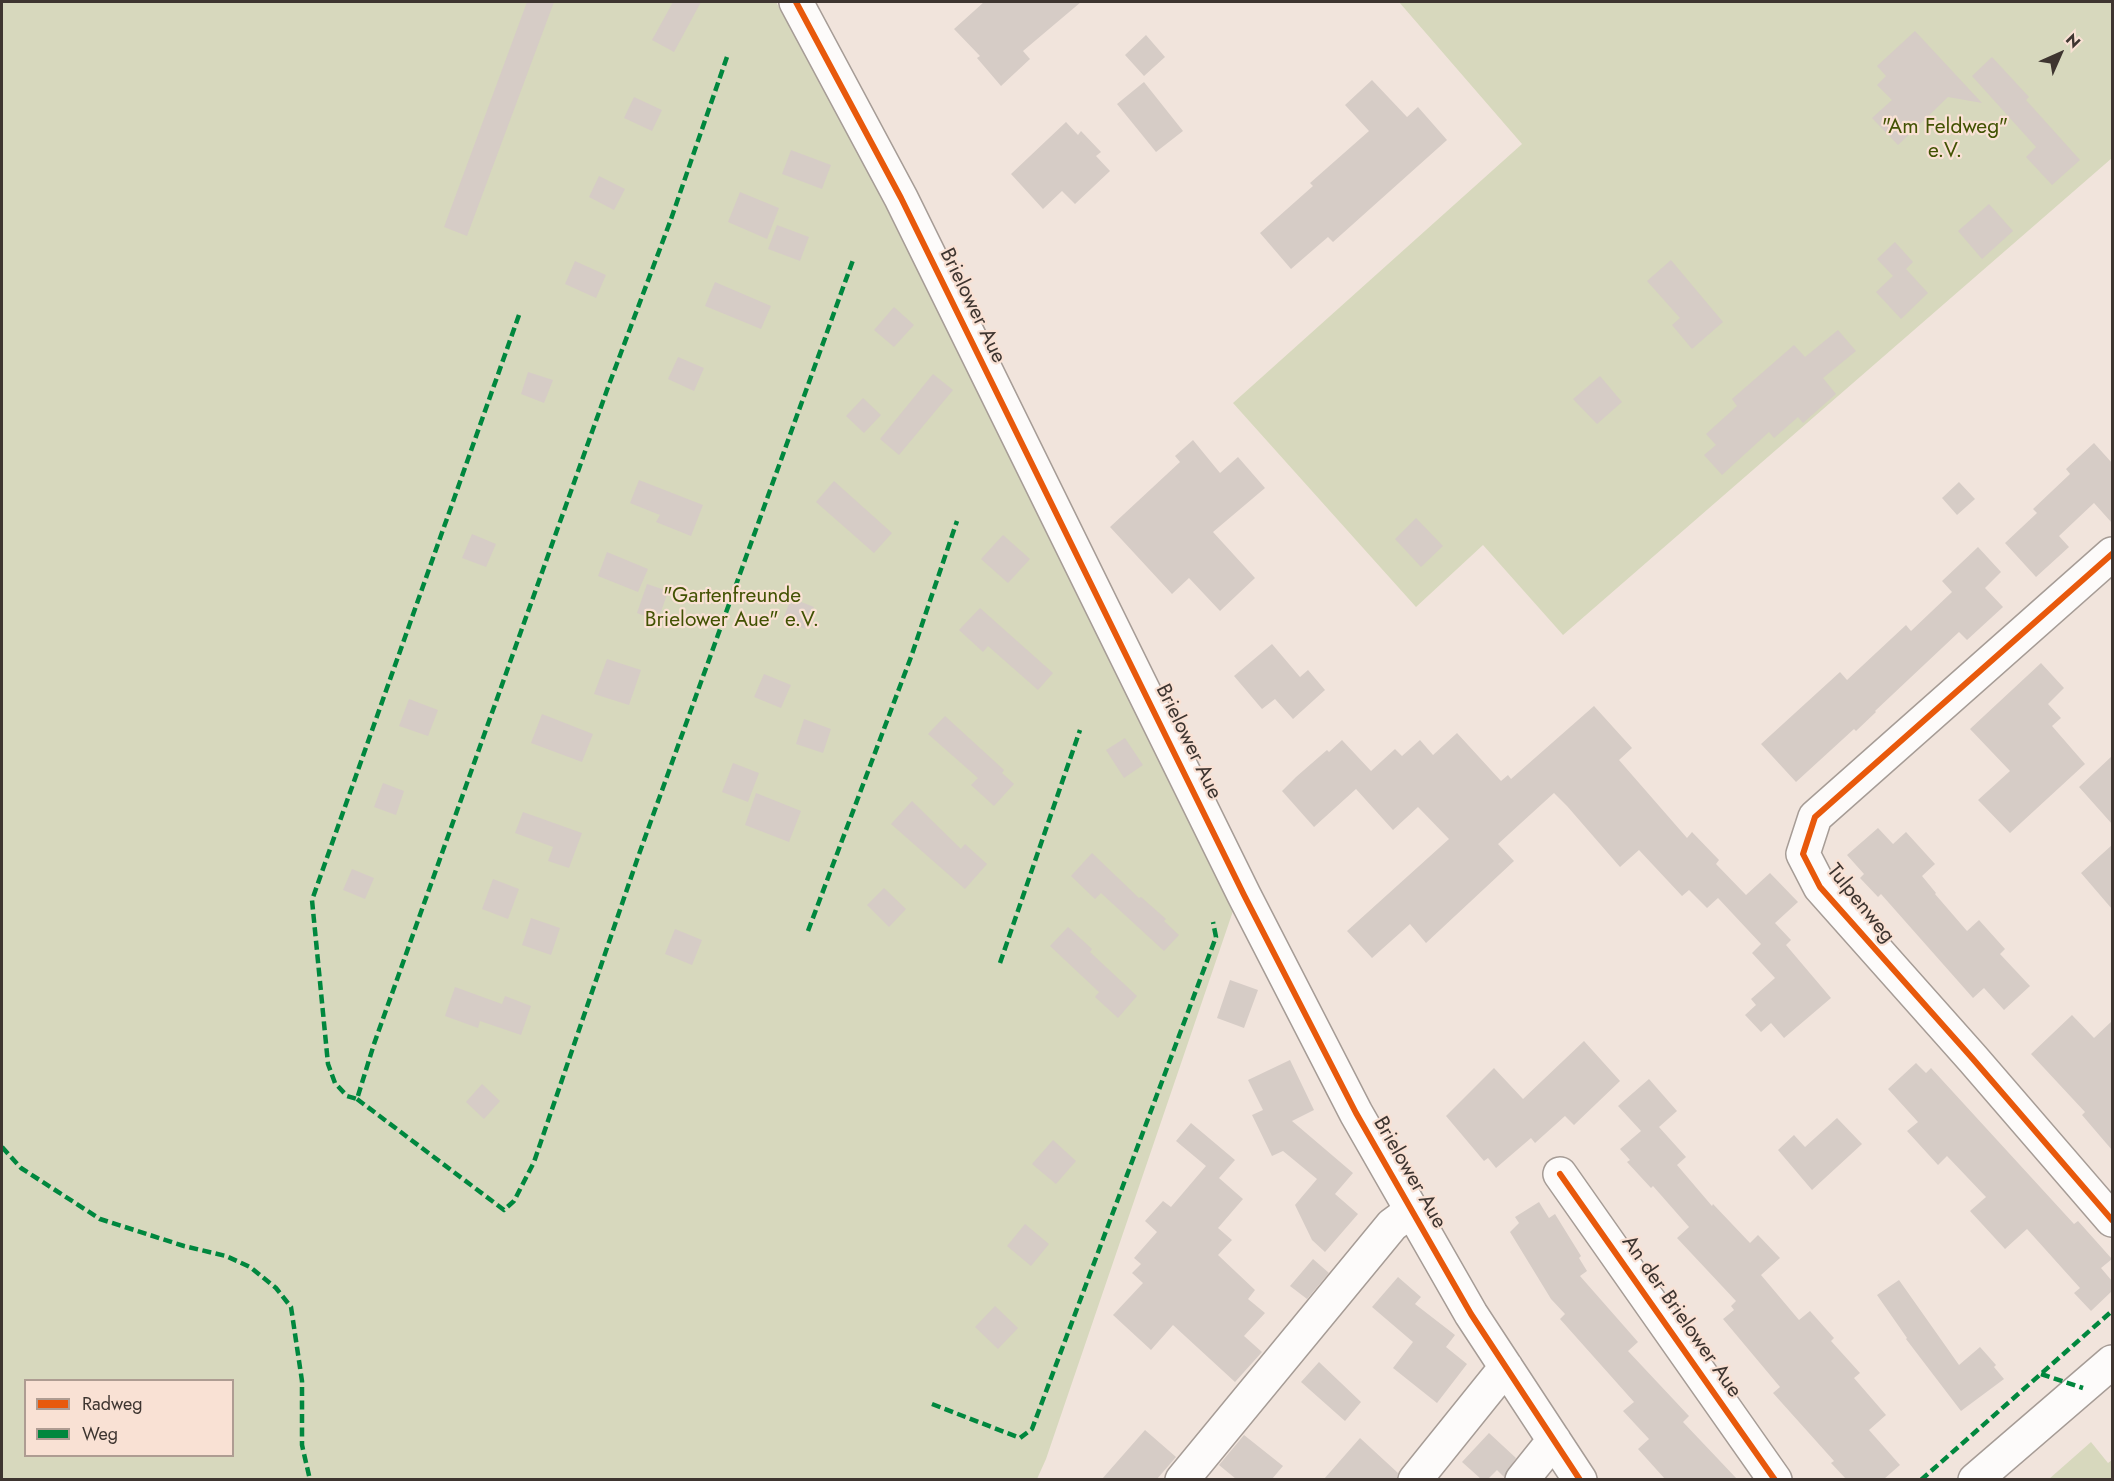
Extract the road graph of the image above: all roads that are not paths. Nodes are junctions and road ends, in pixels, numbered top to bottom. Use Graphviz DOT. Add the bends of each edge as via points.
graph roads {
  1 [pos="796,2"];
  2 [pos="2112,554"];
  3 [pos="1560,1174"];
  4 [pos="1411,1211"];
  5 [pos="2112,1220"];
  6 [pos="1506,1367"];
  7 [pos="2111,1368"];
  8 [pos="1554,1440"];
  9 [pos="1182,1479"];
  10 [pos="1415,1479"];
  11 [pos="1522,1479"];
  12 [pos="1580,1479"];
  13 [pos="1775,1479"];
  14 [pos="1975,1479"];
  1 -- 4 [label="street, Brielower Aue" via="911,218 1272,950"];
  2 -- 5 [label="street, Tulpenweg" via="1815,817 1803,854 1820,888"];
  3 -- 13 [label="street, An der Brielower Aue"];
  4 -- 6 [label="street, Brielower Aue"];
  4 -- 9 [label="street, Brielower Aue" via="1392,1225"];
  6 -- 8 [label="street, Brielower Aue"];
  6 -- 10 [label="street"];
  7 -- 14 [label="street"];
  8 -- 11 [label="street"];
  8 -- 12 [label="street, Brielower Aue"];
}
